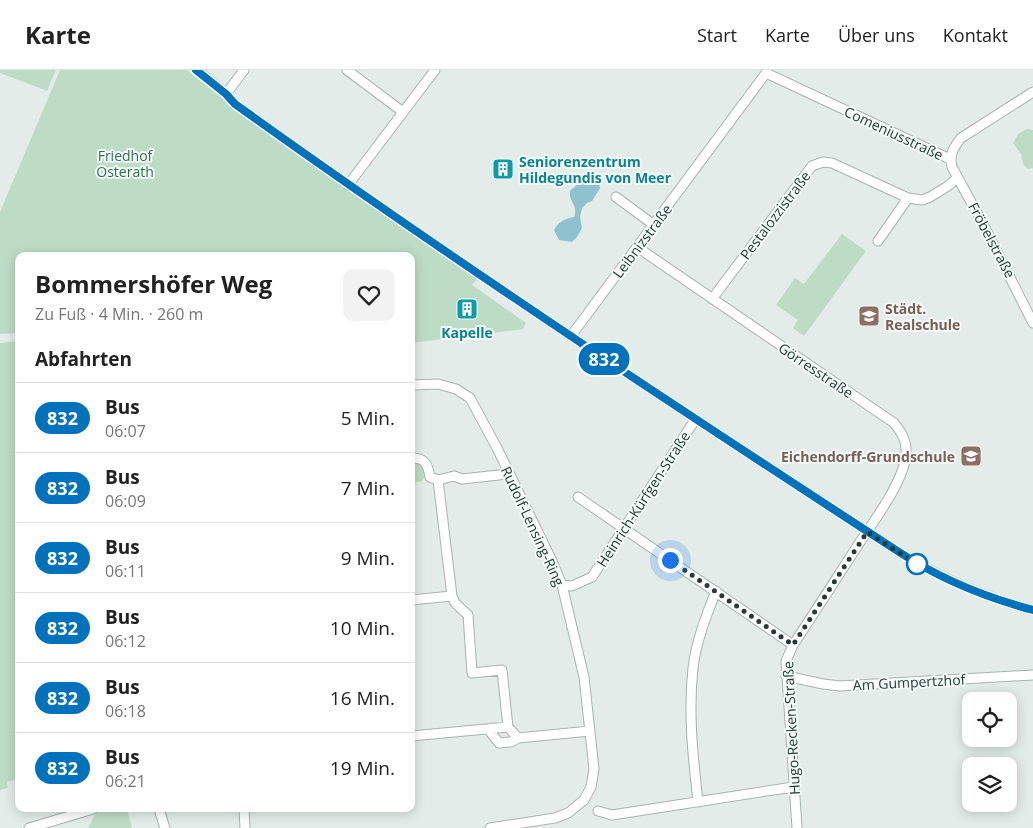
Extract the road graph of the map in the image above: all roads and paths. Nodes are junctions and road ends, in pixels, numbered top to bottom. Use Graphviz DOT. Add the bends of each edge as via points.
graph roads {
  1 [pos="196,70"];
  2 [pos="244,70"];
  3 [pos="347,70"];
  4 [pos="435,70"];
  5 [pos="766,73"];
  6 [pos="1033,92"];
  7 [pos="226,94"];
  8 [pos="403,112"];
  9 [pos="950,159"];
  10 [pos="957,178"];
  11 [pos="348,185"];
  12 [pos="616,196"];
  13 [pos="908,198"];
  14 [pos="654,225"];
  15 [pos="878,241"];
  16 [pos="637,247"];
  17 [pos="712,299"];
  18 [pos="1033,323"];
  19 [pos="571,336"];
  20 [pos="415,385"];
  21 [pos="695,420"];
  22 [pos="415,457"];
  23 [pos="508,472"];
  24 [pos="438,480"];
  25 [pos="578,497"];
  26 [pos="625,528"];
  27 [pos="867,532"];
  28 [pos="562,585"];
  29 [pos="716,591"];
  30 [pos="452,596"];
  31 [pos="415,600"];
  32 [pos="1033,610"];
  33 [pos="793,645"];
  34 [pos="1033,675"];
  35 [pos="786,676"];
  36 [pos="508,727"];
  37 [pos="491,728"];
  38 [pos="590,731"];
  39 [pos="415,736"];
  40 [pos="518,738"];
  41 [pos="793,787"];
  42 [pos="698,802"];
  43 [pos="598,811"];
  44 [pos="83,812"];
  45 [pos="161,812"];
  46 [pos="244,812"];
  47 [pos="29,828"];
  48 [pos="165,828"];
  49 [pos="246,828"];
  50 [pos="490,828"];
  51 [pos="797,828"];
  1 -- 7 [label="street"];
  2 -- 7 [label="street"];
  3 -- 8 [label="street"];
  4 -- 8 [label="street"];
  5 -- 9 [label="street, Comeniusstraße"];
  5 -- 14 [label="street, Leibnizstraße"];
  6 -- 9 [label="street, Comeniusstraße" via="961,138 953,147"];
  7 -- 11 [label="street" via="235,104"];
  8 -- 11 [label="street"];
  9 -- 10 [label="street, Fröbelstraße"];
  10 -- 13 [label="street, Pestalozzistraße" via="930,197 922,200"];
  10 -- 18 [label="street, Fröbelstraße"];
  11 -- 19 [label="street"];
  12 -- 14 [label="street"];
  13 -- 15 [label="street"];
  13 -- 17 [label="street, Pestalozzistraße" via="832,163 812,166"];
  14 -- 16 [label="street, Leibnizstraße"];
  16 -- 17 [label="street, Görresstraße"];
  16 -- 19 [label="street, Leibnizstraße"];
  17 -- 27 [label="street, Görresstraße" via="894,424 902,433 906,444 904,465 892,492"];
  19 -- 21 [label="street"];
  20 -- 23 [label="street, Rudolf-Lensing-Ring" via="438,384 456,389 470,398"];
  21 -- 26 [label="street, Heinrich-Kürfgen-Straße"];
  21 -- 27 [label="street"];
  22 -- 24 [label="street" via="425,461 430,477"];
  23 -- 24 [label="street"];
  23 -- 28 [label="street, Rudolf-Lensing-Ring"];
  24 -- 30 [label="street"];
  25 -- 26 [label="street"];
  26 -- 28 [label="street, Heinrich-Kürfgen-Straße" via="592,577 572,586"];
  26 -- 29 [label="street"];
  27 -- 32 [label="street" via="942,577"];
  27 -- 33 [label="street, Hugo-Recken-Straße"];
  28 -- 38 [label="street, Rudolf-Lensing-Ring" via="584,678"];
  29 -- 33 [label="street"];
  29 -- 42 [label="street" via="699,640 692,675 690,716"];
  30 -- 31 [label="street"];
  30 -- 36 [label="street" via="468,615 472,672 502,670"];
  33 -- 35 [label="street, Hugo-Recken-Straße" via="786,661"];
  34 -- 35 [label="street, Am Gumpertzhof" via="848,686"];
  35 -- 41 [label="street, Hugo-Recken-Straße"];
  36 -- 37 [label="street"];
  36 -- 40 [label="street"];
  37 -- 39 [label="street"];
  37 -- 40 [label="street" via="499,743"];
  38 -- 40 [label="street"];
  38 -- 50 [label="street, Rudolf-Lensing-Ring" via="594,769 591,786 576,808 555,818"];
  41 -- 42 [label="street"];
  41 -- 51 [label="street, Hugo-Recken-Straße"];
  42 -- 43 [label="street" via="612,815"];
  44 -- 47 [label="street"];
  45 -- 48 [label="street"];
  46 -- 49 [label="street"];
}
